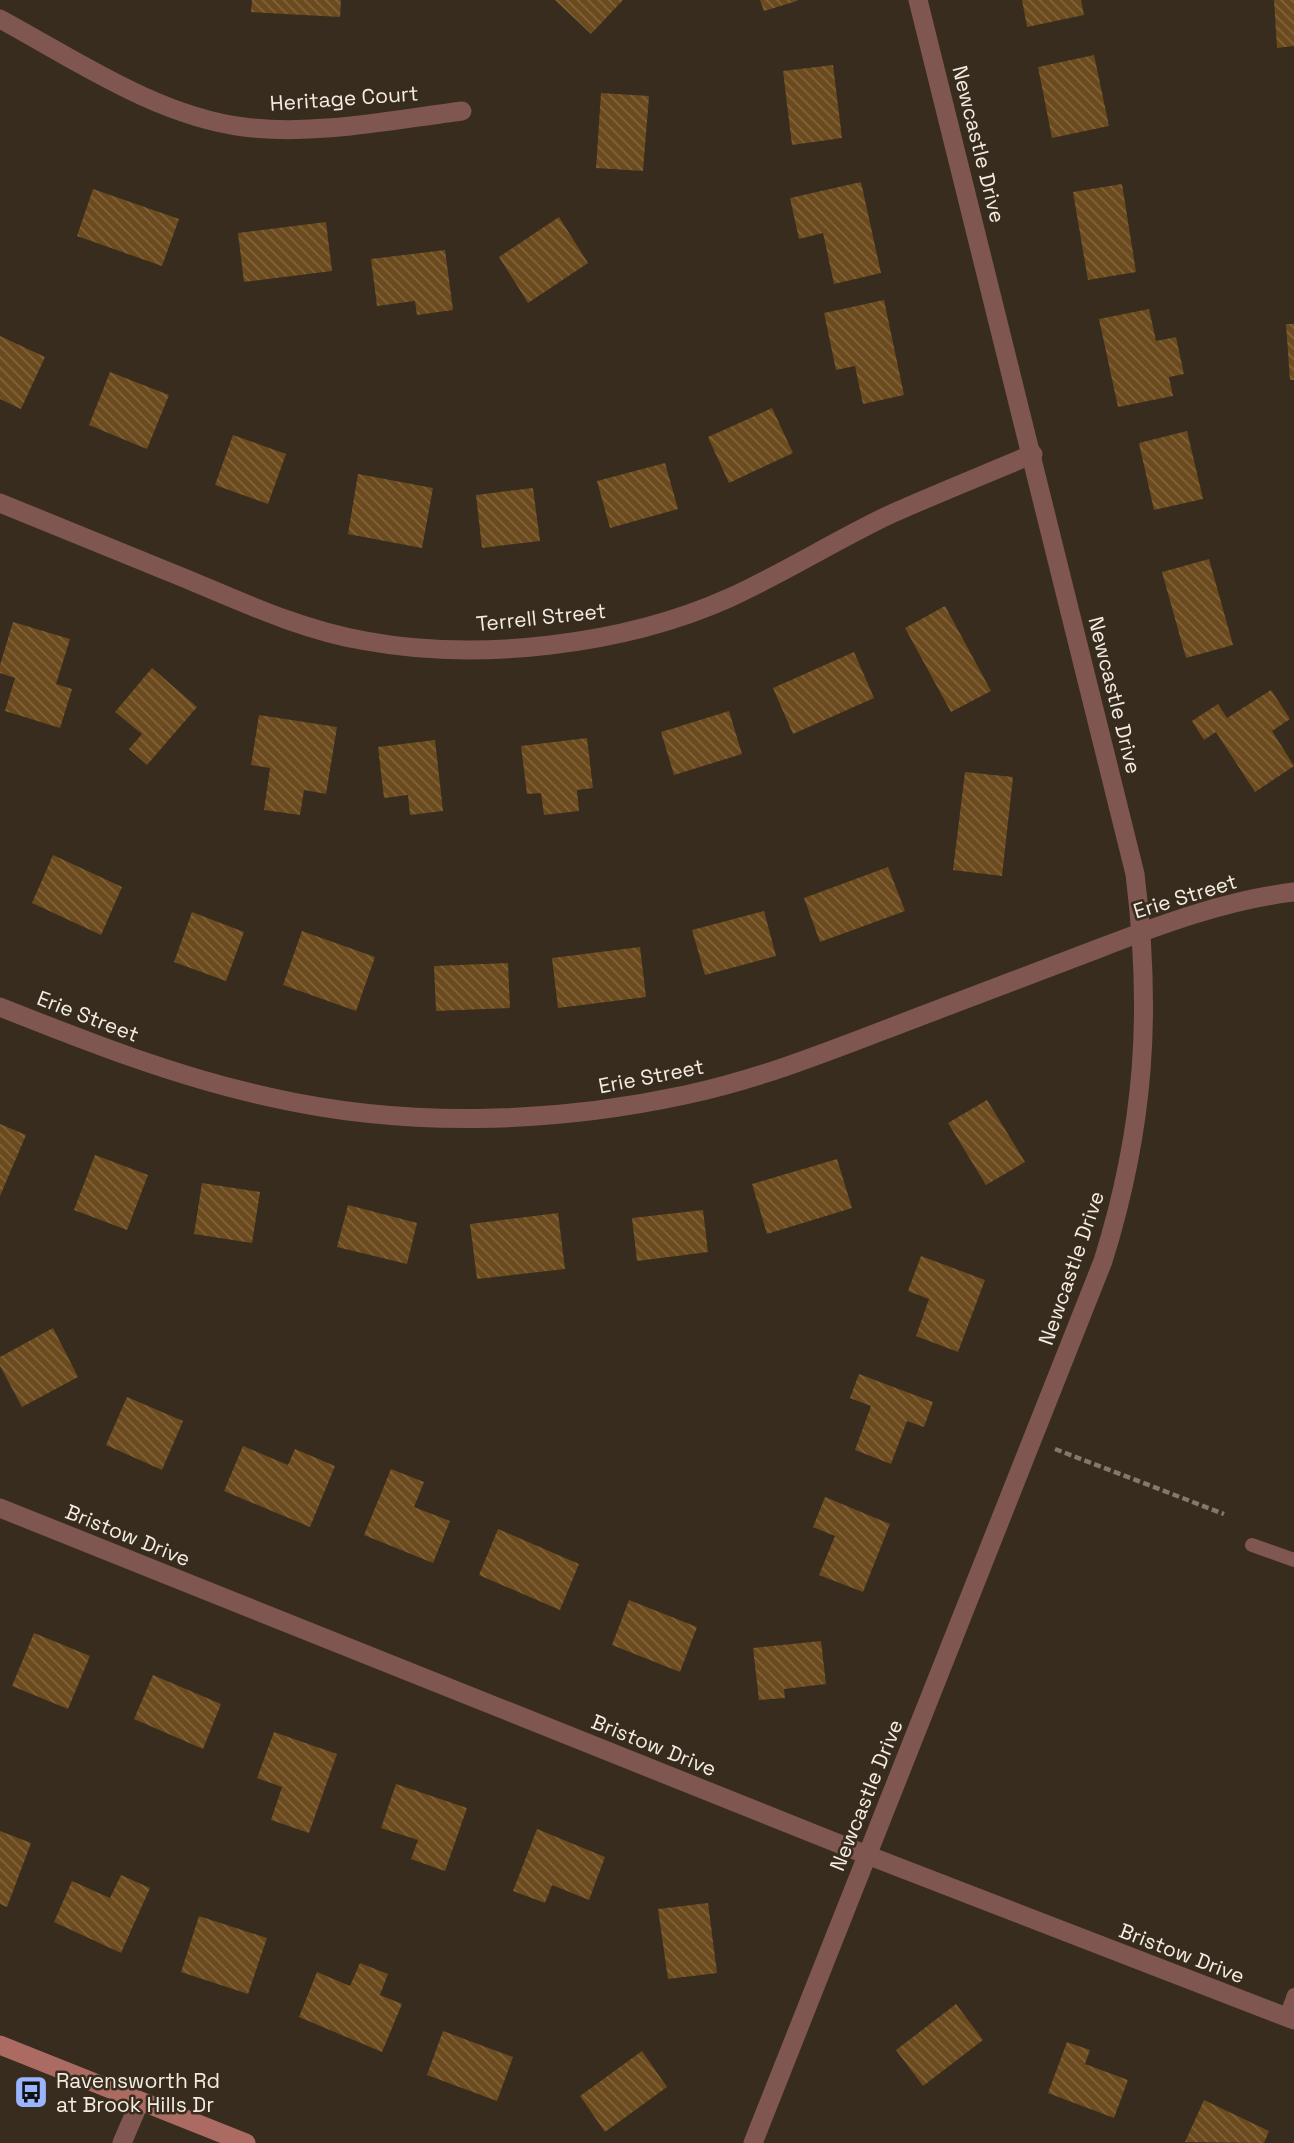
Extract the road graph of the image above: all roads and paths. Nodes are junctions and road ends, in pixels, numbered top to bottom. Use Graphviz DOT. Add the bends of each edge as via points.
graph roads {
  1 [pos="918,0"];
  2 [pos="0,19"];
  3 [pos="462,111"];
  4 [pos="1033,454"];
  5 [pos="0,503"];
  6 [pos="1294,892"];
  7 [pos="1143,932"];
  8 [pos="0,1007"];
  9 [pos="1032,1440"];
  10 [pos="0,1508"];
  11 [pos="1224,1514"];
  12 [pos="1252,1545"];
  13 [pos="1294,1560"];
  14 [pos="867,1855"];
  15 [pos="1294,1995"];
  16 [pos="1290,2018"];
  17 [pos="0,2045"];
  18 [pos="140,2101"];
  19 [pos="122,2143"];
  20 [pos="246,2143"];
  21 [pos="753,2143"];
  1 -- 4 [label="street, Newcastle Drive"];
  2 -- 3 [label="street, Heritage Court" via="132,90 194,116 244,127 309,128"];
  4 -- 5 [label="street, Terrell Street" via="890,515 729,598 673,618 592,638 509,648 424,648 365,641 312,627"];
  4 -- 7 [label="street, Newcastle Drive" via="1135,874"];
  6 -- 7 [label="street, Erie Street" via="1199,912"];
  7 -- 8 [label="street, Erie Street" via="780,1070 608,1109 496,1118 371,1114 270,1097 155,1065"];
  7 -- 9 [label="street, Newcastle Drive" via="1144,1057 1135,1133 1118,1213"];
  9 -- 11 [label="path"];
  9 -- 14 [label="street, Newcastle Drive"];
  10 -- 14 [label="street, Bristow Drive"];
  12 -- 13 [label="lane"];
  14 -- 16 [label="street, Bristow Drive"];
  14 -- 21 [label="street, Newcastle Drive"];
  15 -- 16 [label="lane"];
  17 -- 18 [label="main road"];
  18 -- 19 [label="street"];
  18 -- 20 [label="main road"];
}
